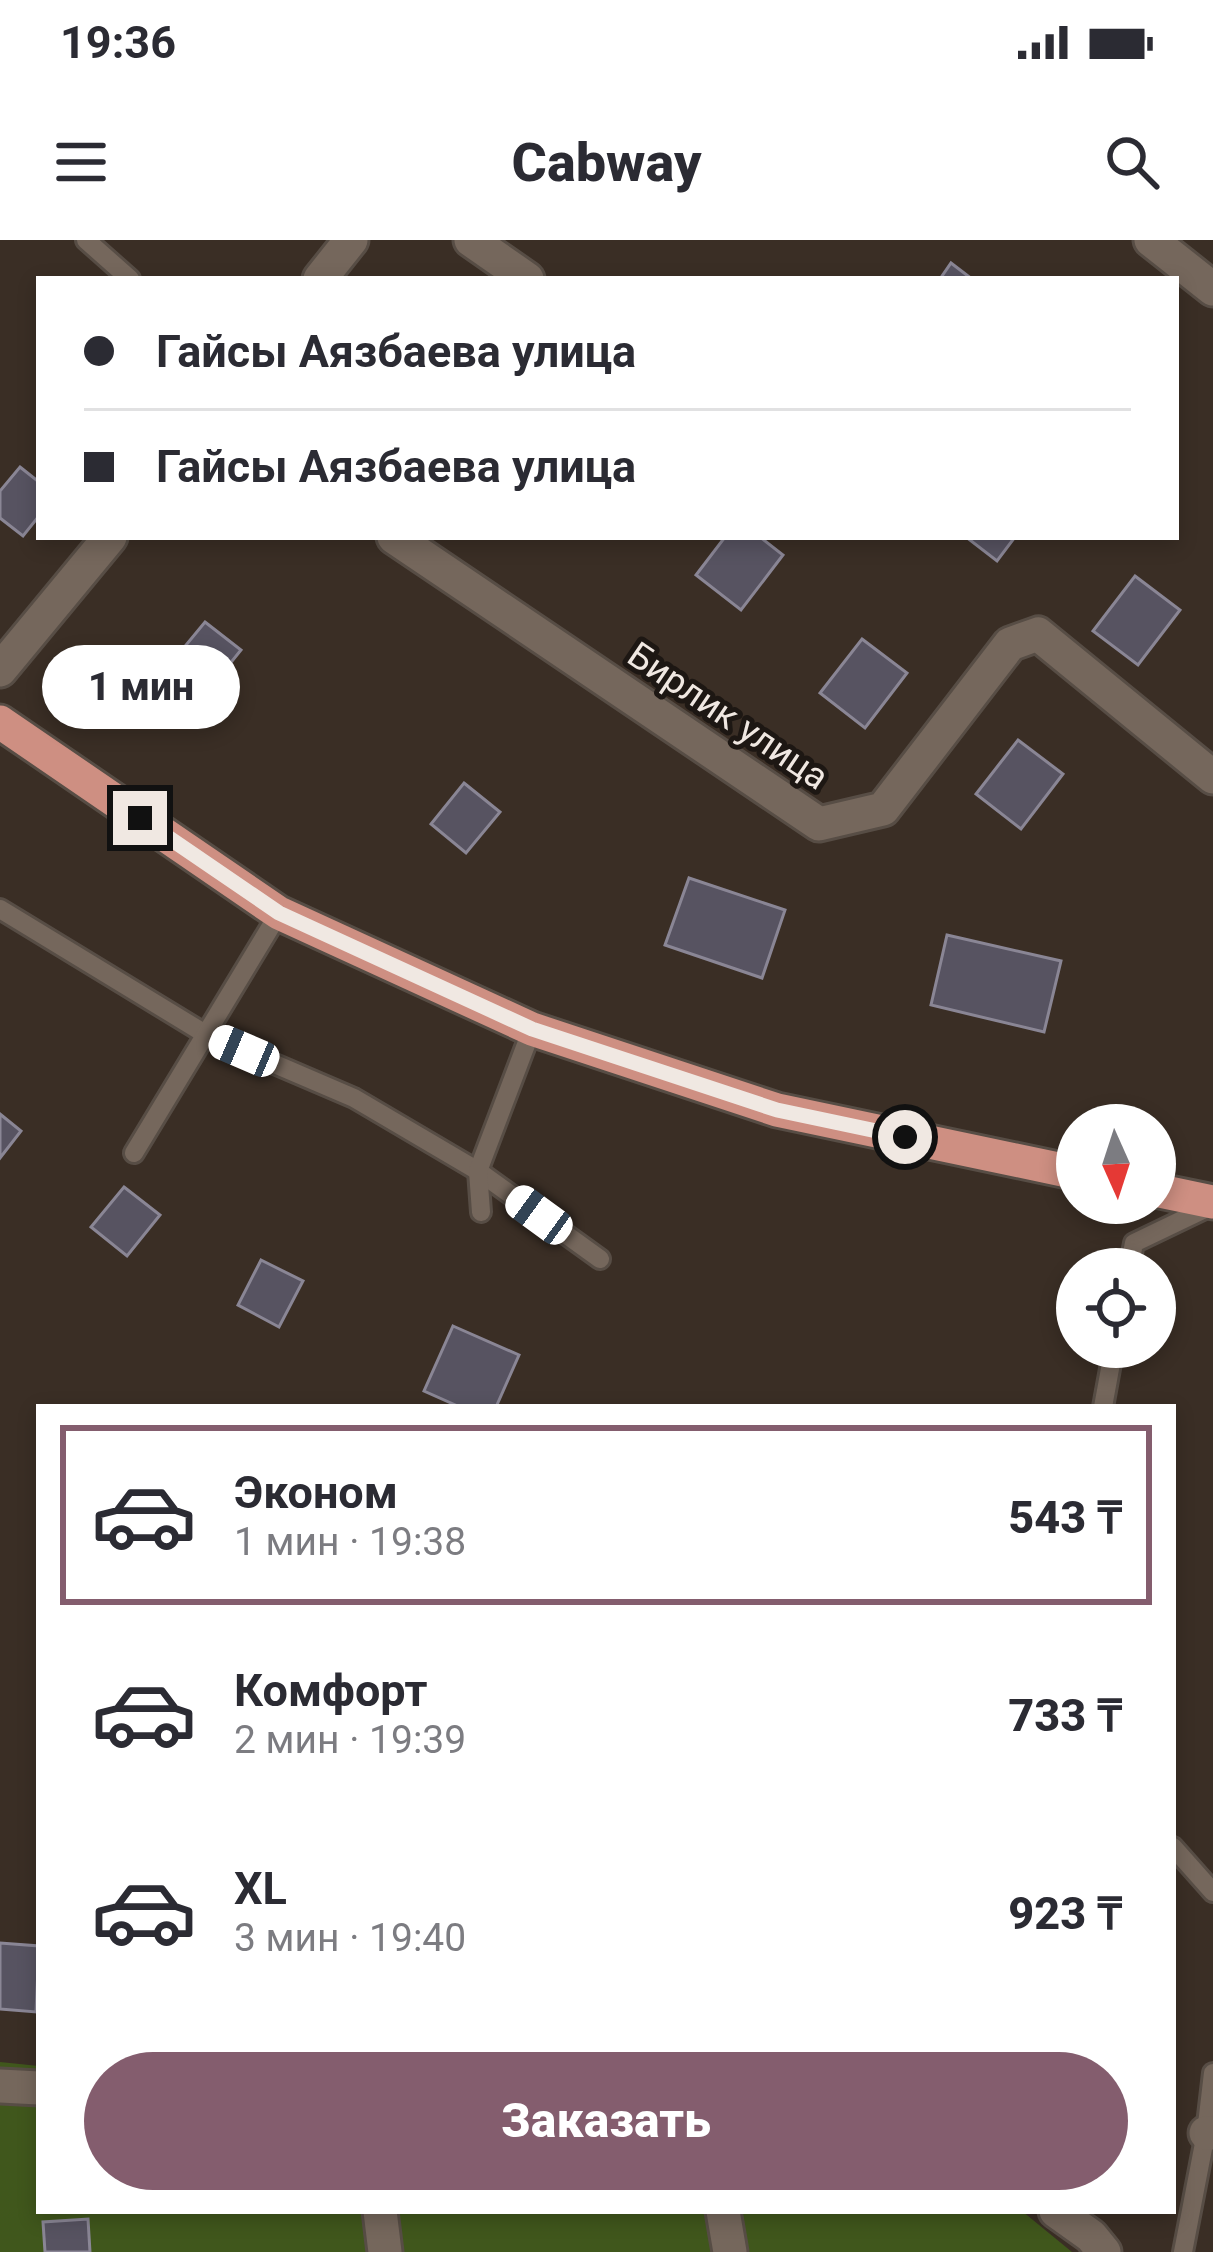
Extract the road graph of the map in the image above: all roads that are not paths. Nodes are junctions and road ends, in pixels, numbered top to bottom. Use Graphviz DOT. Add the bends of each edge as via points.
graph roads {
  1 [pos="86,240"];
  2 [pos="351,240"];
  3 [pos="472,240"];
  4 [pos="1151,240"];
  5 [pos="127,276"];
  6 [pos="322,276"];
  7 [pos="523,276"];
  8 [pos="1213,289"];
  9 [pos="108,540"];
  10 [pos="398,540"];
  11 [pos="0,670"];
  12 [pos="0,722"];
  13 [pos="1213,777"];
  14 [pos="0,909"];
  15 [pos="279,913"];
  16 [pos="532,1029"];
  17 [pos="207,1035"];
  18 [pos="134,1154"];
  19 [pos="1056,1169"];
  20 [pos="478,1171"];
  21 [pos="1176,1195"];
  22 [pos="1213,1203"];
  23 [pos="481,1212"];
  24 [pos="1133,1248"];
  25 [pos="600,1259"];
  26 [pos="1110,1368"];
  27 [pos="1104,1404"];
  28 [pos="1176,1850"];
  29 [pos="1213,1892"];
  30 [pos="1213,2073"];
  31 [pos="0,2086"];
  32 [pos="36,2088"];
  33 [pos="1210,2133"];
  34 [pos="380,2214"];
  35 [pos="724,2214"];
  36 [pos="1060,2214"];
  37 [pos="386,2252"];
  38 [pos="730,2252"];
  39 [pos="1104,2252"];
  40 [pos="1183,2252"];
  1 -- 5 [label="lane"];
  2 -- 6 [label="street"];
  3 -- 7 [label="street"];
  4 -- 8 [label="street"];
  9 -- 11 [label="street"];
  10 -- 13 [label="street, Бирлик улица" via="819,824 883,809 1010,644 1038,634"];
  12 -- 15 [label="highway"];
  14 -- 17 [label="lane"];
  15 -- 16 [label="highway"];
  15 -- 17 [label="lane"];
  16 -- 19 [label="highway" via="777,1110"];
  16 -- 20 [label="lane"];
  17 -- 18 [label="lane"];
  17 -- 20 [label="lane" via="355,1098"];
  20 -- 23 [label="lane"];
  20 -- 25 [label="lane"];
  21 -- 22 [label="highway"];
  22 -- 24 [label="lane"];
  26 -- 27 [label="lane"];
  28 -- 29 [label="lane"];
  30 -- 33 [label="lane"];
  31 -- 32 [label="street"];
  33 -- 40 [label="lane"];
  34 -- 37 [label="street"];
  35 -- 38 [label="street"];
  36 -- 39 [label="street"];
}
